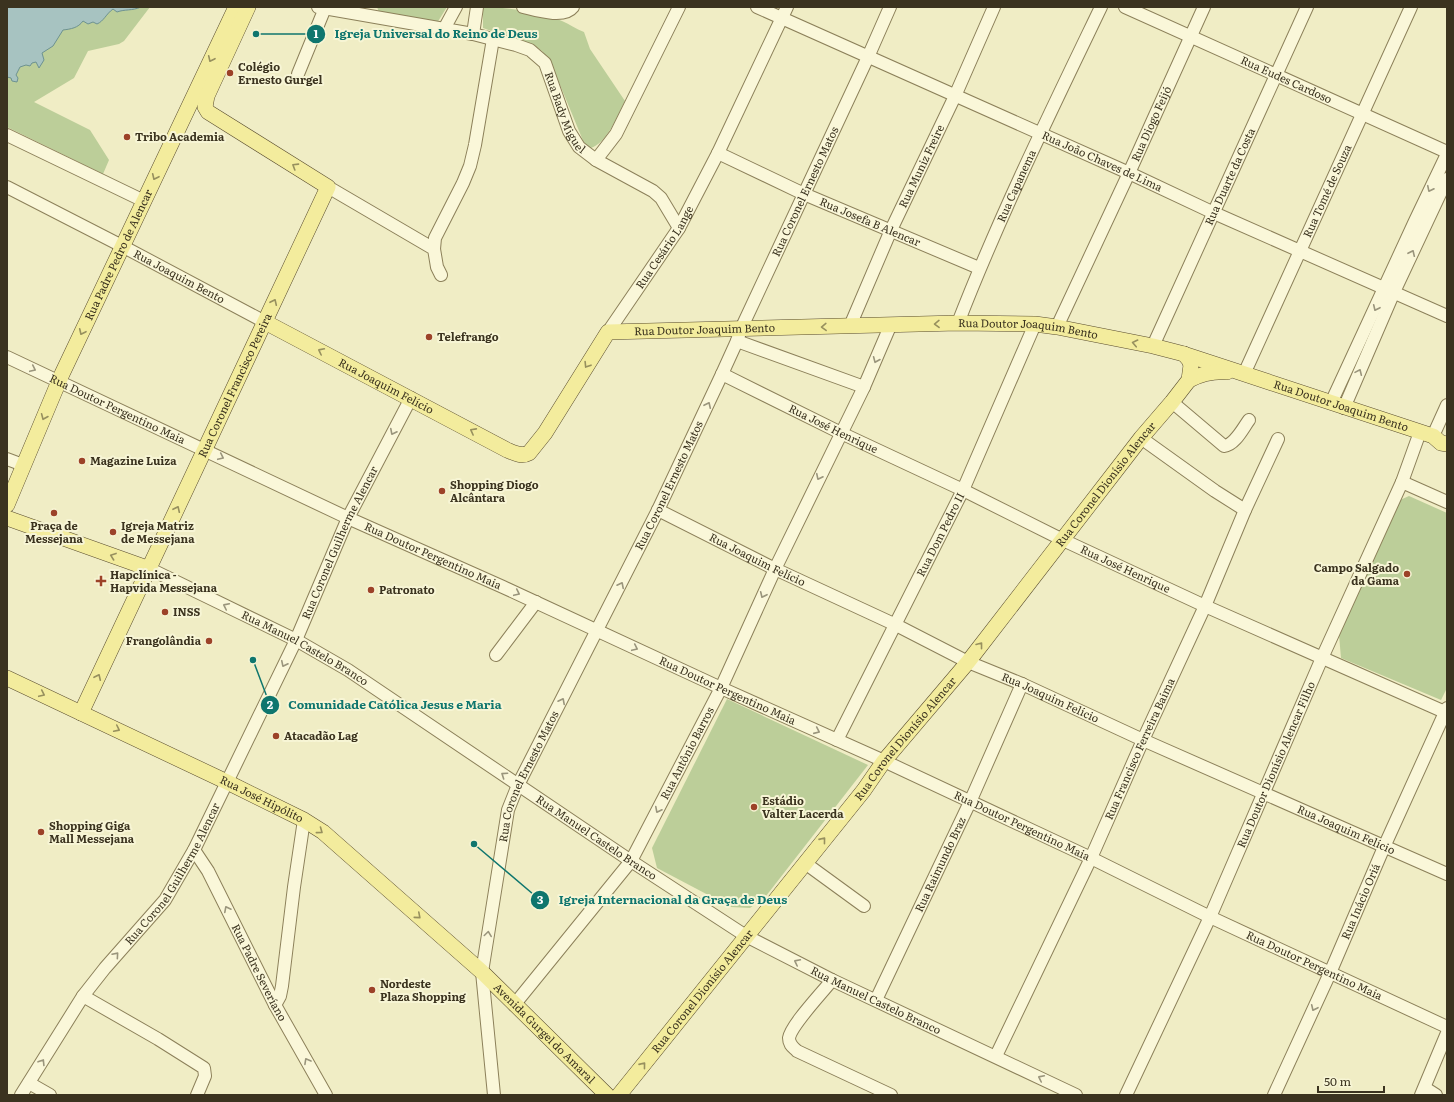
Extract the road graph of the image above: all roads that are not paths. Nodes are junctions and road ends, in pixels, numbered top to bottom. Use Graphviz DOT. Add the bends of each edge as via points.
graph roads {
  1 [pos="236,7"];
  2 [pos="248,7"];
  3 [pos="456,7"];
  4 [pos="477,7"];
  5 [pos="523,7"];
  6 [pos="573,7"];
  7 [pos="679,7"];
  8 [pos="757,7"];
  9 [pos="890,7"];
  10 [pos="994,7"];
  11 [pos="1101,7"];
  12 [pos="1125,7"];
  13 [pos="1204,7"];
  14 [pos="1307,7"];
  15 [pos="1411,7"];
  16 [pos="322,8"];
  17 [pos="374,12"];
  18 [pos="784,13"];
  19 [pos="444,29"];
  20 [pos="473,34"];
  21 [pos="1191,36"];
  22 [pos="493,39"];
  23 [pos="868,57"];
  24 [pos="298,74"];
  25 [pos="1276,75"];
  26 [pos="956,96"];
  27 [pos="1363,114"];
  28 [pos="1040,134"];
  29 [pos="7,135"];
  30 [pos="718,153"];
  31 [pos="1447,153"];
  32 [pos="596,160"];
  33 [pos="1129,173"];
  34 [pos="1447,179"];
  35 [pos="7,187"];
  36 [pos="328,187"];
  37 [pos="804,194"];
  38 [pos="144,201"];
  39 [pos="1214,213"];
  40 [pos="1420,224"];
  41 [pos="679,228"];
  42 [pos="891,230"];
  43 [pos="122,246"];
  44 [pos="434,249"];
  45 [pos="1300,250"];
  46 [pos="979,268"];
  47 [pos="441,275"];
  48 [pos="1390,290"];
  49 [pos="1447,316"];
  50 [pos="265,322"];
  51 [pos="958,323"];
  52 [pos="891,324"];
  53 [pos="1035,324"];
  54 [pos="850,326"];
  55 [pos="1057,326"];
  56 [pos="608,332"];
  57 [pos="739,335"];
  58 [pos="1153,346"];
  59 [pos="1184,354"];
  60 [pos="7,357"];
  61 [pos="722,374"];
  62 [pos="1242,374"];
  63 [pos="1189,380"];
  64 [pos="59,381"];
  65 [pos="864,387"];
  66 [pos="411,398"];
  67 [pos="1172,402"];
  68 [pos="1337,405"];
  69 [pos="1447,405"];
  70 [pos="1249,420"];
  71 [pos="840,433"];
  72 [pos="1433,434"];
  73 [pos="1141,438"];
  74 [pos="1278,439"];
  75 [pos="1447,444"];
  76 [pos="205,449"];
  77 [pos="507,450"];
  78 [pos="7,459"];
  79 [pos="23,465"];
  80 [pos="1402,482"];
  81 [pos="963,490"];
  82 [pos="1447,502"];
  83 [pos="7,504"];
  84 [pos="658,510"];
  85 [pos="1245,510"];
  86 [pos="7,518"];
  87 [pos="348,518"];
  88 [pos="1064,540"];
  89 [pos="775,568"];
  90 [pos="150,569"];
  91 [pos="536,602"];
  92 [pos="1205,606"];
  93 [pos="896,625"];
  94 [pos="598,630"];
  95 [pos="296,640"];
  96 [pos="496,655"];
  97 [pos="1322,658"];
  98 [pos="968,662"];
  99 [pos="7,678"];
  100 [pos="1022,684"];
  101 [pos="721,688"];
  102 [pos="1446,711"];
  103 [pos="81,712"];
  104 [pos="837,740"];
  105 [pos="1143,740"];
  106 [pos="884,761"];
  107 [pos="227,782"];
  108 [pos="518,785"];
  109 [pos="1263,793"];
  110 [pos="970,802"];
  111 [pos="304,820"];
  112 [pos="1384,847"];
  113 [pos="194,850"];
  114 [pos="1091,858"];
  115 [pos="631,861"];
  116 [pos="805,863"];
  117 [pos="1447,874"];
  118 [pos="864,906"];
  119 [pos="1210,917"];
  120 [pos="746,936"];
  121 [pos="482,972"];
  122 [pos="1330,973"];
  123 [pos="832,980"];
  124 [pos="83,996"];
  125 [pos="876,1000"];
  126 [pos="514,1004"];
  127 [pos="275,1005"];
  128 [pos="1447,1027"];
  129 [pos="1447,1033"];
  130 [pos="996,1056"];
  131 [pos="29,1083"];
  132 [pos="1057,1091"];
  133 [pos="1423,1092"];
  134 [pos="21,1095"];
  135 [pos="50,1095"];
  136 [pos="197,1095"];
  137 [pos="326,1095"];
  138 [pos="494,1095"];
  139 [pos="607,1095"];
  140 [pos="619,1095"];
  141 [pos="891,1095"];
  142 [pos="1076,1095"];
  143 [pos="1126,1095"];
  144 [pos="1274,1095"];
  145 [pos="1436,1095"];
  1 -- 38 [label="main road, Rua Padre Pedro de Alencar, one-way"];
  36 -- 2 [label="main road, one-way" via="208,112 205,105 207,96"];
  3 -- 19 [label="street"];
  4 -- 20 [label="street"];
  5 -- 6 [label="street" via="563,14"];
  7 -- 32 [label="street" via="616,134"];
  8 -- 18 [label="street, Rua João Chaves de Lima"];
  9 -- 23 [label="street, Rua Coronel Ernesto Matos"];
  10 -- 26 [label="street, Rua Muniz Freire"];
  11 -- 28 [label="street, Rua Capanema"];
  12 -- 21 [label="street, Rua Eudes Cardoso"];
  13 -- 21 [label="street, Rua Diogo Feijó"];
  14 -- 25 [label="street, Rua Duarte da Costa"];
  15 -- 27 [label="street, Rua Tomé de Souza"];
  16 -- 17 [label="street, Rua Bady Miguel"];
  16 -- 24 [label="street"];
  17 -- 19 [label="street, Rua Bady Miguel"];
  18 -- 23 [label="street, Rua João Chaves de Lima"];
  18 -- 30 [label="street, Rua Cesário Lange"];
  19 -- 20 [label="street, Rua Bady Miguel"];
  20 -- 22 [label="street, Rua Bady Miguel"];
  21 -- 25 [label="street, Rua Eudes Cardoso"];
  21 -- 33 [label="street, Rua Diogo Feijó"];
  22 -- 32 [label="street, Rua Bady Miguel" via="530,50 545,63 569,131 579,147"];
  22 -- 44 [label="street" via="470,166 435,238"];
  23 -- 26 [label="street, Rua João Chaves de Lima"];
  23 -- 37 [label="street, Rua Coronel Ernesto Matos"];
  25 -- 27 [label="street, Rua Eudes Cardoso"];
  25 -- 39 [label="street, Rua Duarte da Costa"];
  26 -- 28 [label="street, Rua João Chaves de Lima"];
  26 -- 42 [label="street, Rua Muniz Freire"];
  27 -- 31 [label="street, Rua Eudes Cardoso"];
  27 -- 45 [label="street, Rua Tomé de Souza"];
  28 -- 33 [label="street, Rua João Chaves de Lima"];
  28 -- 46 [label="street, Rua Capanema"];
  29 -- 38 [label="street"];
  30 -- 37 [label="street, Rua Josefa B Alencar"];
  30 -- 41 [label="street, Rua Cesário Lange"];
  31 -- 40 [label="street, one-way"];
  32 -- 41 [label="street, Rua Bady Miguel" via="653,191 661,198"];
  33 -- 39 [label="street, Rua João Chaves de Lima"];
  33 -- 55 [label="street, Rua Diogo Feijó"];
  34 -- 40 [label="street"];
  35 -- 43 [label="street, Rua Joaquim Bento"];
  36 -- 44 [label="street"];
  50 -- 36 [label="main road, Rua Coronel Francisco Pereira, one-way"];
  37 -- 42 [label="street, Rua Josefa B Alencar"];
  37 -- 57 [label="street, Rua Coronel Ernesto Matos"];
  38 -- 43 [label="main road, Rua Padre Pedro de Alencar"];
  39 -- 45 [label="street, Rua João Chaves de Lima"];
  39 -- 58 [label="street, Rua Duarte da Costa"];
  40 -- 48 [label="street"];
  41 -- 56 [label="street, Rua Cesário Lange"];
  42 -- 46 [label="street, Rua Josefa B Alencar"];
  42 -- 54 [label="street, Rua Muniz Freire"];
  43 -- 50 [label="street, Rua Joaquim Bento"];
  43 -- 64 [label="main road, Rua Padre Pedro de Alencar, one-way"];
  44 -- 47 [label="street"];
  45 -- 48 [label="street, Rua João Chaves de Lima"];
  45 -- 62 [label="street, Rua Tomé de Souza"];
  46 -- 51 [label="street, Rua Capanema"];
  48 -- 49 [label="street, Rua João Chaves de Lima"];
  48 -- 68 [label="street"];
  66 -- 50 [label="main road, Rua Joaquim Felício, one-way"];
  50 -- 76 [label="main road, Rua Coronel Francisco Pereira"];
  51 -- 52 [label="main road, Rua Doutor Joaquim Bento, one-way"];
  51 -- 53 [label="main road, Rua Doutor Joaquim Bento"];
  52 -- 54 [label="main road, Rua Doutor Joaquim Bento"];
  52 -- 65 [label="street, Rua Antônio Barros, one-way"];
  53 -- 55 [label="main road, Rua Doutor Joaquim Bento"];
  53 -- 81 [label="street, Rua Dom Pedro II"];
  54 -- 57 [label="main road, Rua Doutor Joaquim Bento, one-way"];
  58 -- 55 [label="main road, Rua Doutor Joaquim Bento, one-way"];
  56 -- 57 [label="main road, Rua Doutor Joaquim Bento"];
  56 -- 77 [label="main road, Rua Cesário Lange, one-way" via="545,433 529,453 521,455"];
  57 -- 61 [label="street, Rua Coronel Ernesto Matos"];
  57 -- 65 [label="street"];
  58 -- 59 [label="main road, Rua Doutor Joaquim Bento"];
  59 -- 62 [label="main road, Rua Doutor Joaquim Bento"];
  59 -- 63 [label="main road" via="1192,365"];
  60 -- 64 [label="street, Rua Doutor Pergentino Maia, one-way"];
  61 -- 71 [label="street, Rua José Henrique"];
  84 -- 61 [label="street, Rua Coronel Ernesto Matos, one-way"];
  62 -- 63 [label="main road" via="1214,372 1198,375"];
  62 -- 68 [label="main road, Rua Doutor Joaquim Bento"];
  63 -- 67 [label="main road, Rua Coronel Dionísio Alencar"];
  64 -- 76 [label="street, Rua Doutor Pergentino Maia"];
  64 -- 79 [label="main road, Rua Padre Pedro de Alencar, one-way"];
  65 -- 71 [label="street, Rua Antônio Barros"];
  77 -- 66 [label="main road, Rua Joaquim Felício, one-way"];
  66 -- 87 [label="street, Rua Coronel Guilherme Alencar, one-way"];
  67 -- 70 [label="street" via="1226,446"];
  67 -- 73 [label="main road, Rua Coronel Dionísio Alencar"];
  68 -- 72 [label="main road, Rua Doutor Joaquim Bento"];
  69 -- 72 [label="street, Rua Doutor Dionísio Alencar Filho"];
  71 -- 81 [label="street, Rua José Henrique"];
  71 -- 89 [label="street, Rua Antônio Barros, one-way"];
  72 -- 75 [label="main road, Rua Doutor Joaquim Bento"];
  72 -- 80 [label="street, Rua Doutor Dionísio Alencar Filho"];
  73 -- 85 [label="street" via="1214,491"];
  73 -- 88 [label="main road, Rua Coronel Dionísio Alencar"];
  74 -- 85 [label="street, Rua Francisco Ferreira Baima"];
  76 -- 87 [label="street, Rua Doutor Pergentino Maia, one-way"];
  90 -- 76 [label="main road, Rua Coronel Francisco Pereira, one-way"];
  78 -- 79 [label="street"];
  79 -- 83 [label="main road, Rua Padre Pedro de Alencar"];
  80 -- 82 [label="street"];
  80 -- 97 [label="street, Rua Doutor Dionísio Alencar Filho"];
  81 -- 88 [label="street, Rua José Henrique"];
  81 -- 93 [label="street, Rua Dom Pedro II"];
  84 -- 89 [label="street, Rua Joaquim Felício"];
  94 -- 84 [label="street, Rua Coronel Ernesto Matos, one-way"];
  85 -- 92 [label="street, Rua Francisco Ferreira Baima"];
  90 -- 86 [label="main road, one-way"];
  87 -- 91 [label="street, Rua Doutor Pergentino Maia, one-way"];
  87 -- 95 [label="street, Rua Coronel Guilherme Alencar"];
  88 -- 92 [label="street, Rua José Henrique"];
  98 -- 88 [label="main road, Rua Coronel Dionísio Alencar, one-way"];
  89 -- 93 [label="street, Rua Joaquim Felício"];
  89 -- 101 [label="street, Rua Antônio Barros, one-way"];
  95 -- 90 [label="street, Rua Manuel Castelo Branco, one-way"];
  103 -- 90 [label="main road, Rua Coronel Francisco Pereira, one-way"];
  91 -- 94 [label="street, Rua Doutor Pergentino Maia"];
  91 -- 96 [label="street"];
  92 -- 97 [label="street, Rua José Henrique"];
  92 -- 105 [label="street, Rua Francisco Ferreira Baima"];
  93 -- 98 [label="street, Rua Joaquim Felício"];
  93 -- 104 [label="street, Rua Dom Pedro II"];
  94 -- 101 [label="street, Rua Doutor Pergentino Maia, one-way"];
  108 -- 94 [label="street, Rua Coronel Ernesto Matos, one-way"];
  95 -- 107 [label="street, Rua Coronel Guilherme Alencar, one-way"];
  108 -- 95 [label="street, Rua Manuel Castelo Branco, one-way" via="348,670"];
  97 -- 102 [label="street, Rua José Henrique"];
  97 -- 109 [label="street, Rua Doutor Dionísio Alencar Filho"];
  98 -- 100 [label="street, Rua Joaquim Felício"];
  98 -- 106 [label="main road, Rua Coronel Dionísio Alencar"];
  99 -- 103 [label="main road, Rua José Hipólito, one-way"];
  100 -- 105 [label="street, Rua Joaquim Felício"];
  100 -- 110 [label="street, Rua Raimundo Braz"];
  101 -- 104 [label="street, Rua Doutor Pergentino Maia, one-way"];
  101 -- 115 [label="street, Rua Antônio Barros, one-way"];
  102 -- 112 [label="street, Rua Inácio Oriá"];
  103 -- 107 [label="main road, Rua José Hipólito, one-way"];
  104 -- 106 [label="street, Rua Doutor Pergentino Maia"];
  105 -- 109 [label="street, Rua Joaquim Felício"];
  105 -- 114 [label="street, Rua Francisco Ferreira Baima"];
  106 -- 110 [label="street, Rua Doutor Pergentino Maia"];
  116 -- 106 [label="main road, Rua Coronel Dionísio Alencar, one-way"];
  107 -- 111 [label="main road, Rua José Hipólito"];
  107 -- 113 [label="street, Rua Coronel Guilherme Alencar"];
  108 -- 115 [label="street, Rua Manuel Castelo Branco"];
  121 -- 108 [label="street, Rua Coronel Ernesto Matos, one-way" via="508,810"];
  109 -- 112 [label="street, Rua Joaquim Felício"];
  109 -- 119 [label="street, Rua Doutor Dionísio Alencar Filho"];
  110 -- 114 [label="street, Rua Doutor Pergentino Maia"];
  110 -- 125 [label="street, Rua Raimundo Braz"];
  111 -- 121 [label="main road, Rua José Hipólito, one-way" via="323,832"];
  111 -- 127 [label="street" via="282,986"];
  112 -- 117 [label="street, Rua Joaquim Felício"];
  112 -- 122 [label="street, Rua Inácio Oriá"];
  124 -- 113 [label="street, Rua Coronel Guilherme Alencar, one-way" via="165,900"];
  127 -- 113 [label="street, Rua Padre Severíano, one-way" via="208,871"];
  114 -- 119 [label="street, Rua Doutor Pergentino Maia"];
  114 -- 130 [label="street, Rua Francisco Ferreira Baima"];
  115 -- 120 [label="street, Rua Manuel Castelo Branco"];
  115 -- 126 [label="street, Rua Antônio Barros"];
  116 -- 118 [label="street"];
  116 -- 120 [label="main road, Rua Coronel Dionísio Alencar"];
  119 -- 122 [label="street, Rua Doutor Pergentino Maia"];
  119 -- 143 [label="street, Rua Doutor Dionísio Alencar Filho"];
  123 -- 120 [label="street, Rua Manuel Castelo Branco, one-way"];
  140 -- 120 [label="main road, Rua Coronel Dionísio Alencar, one-way"];
  121 -- 126 [label="main road, Avenida Gurgel do Amaral"];
  121 -- 138 [label="street, Rua Coronel Ernesto Matos"];
  122 -- 128 [label="street, Rua Doutor Pergentino Maia"];
  122 -- 144 [label="street, Rua Inácio Oriá, one-way"];
  123 -- 125 [label="street, Rua Manuel Castelo Branco"];
  123 -- 141 [label="street" via="791,1032 790,1044 798,1051"];
  131 -- 124 [label="street, Rua Coronel Guilherme Alencar, one-way"];
  124 -- 136 [label="street" via="204,1068 203,1083"];
  125 -- 130 [label="street, Rua Manuel Castelo Branco"];
  126 -- 139 [label="main road, Avenida Gurgel do Amaral"];
  137 -- 127 [label="street, Rua Padre Severíano, one-way"];
  129 -- 133 [label="street"];
  132 -- 130 [label="street, Rua Manuel Castelo Branco, one-way"];
  131 -- 134 [label="street, Rua Coronel Guilherme Alencar"];
  131 -- 135 [label="street"];
  132 -- 142 [label="street, Rua Manuel Castelo Branco"];
  133 -- 145 [label="street"];
}
